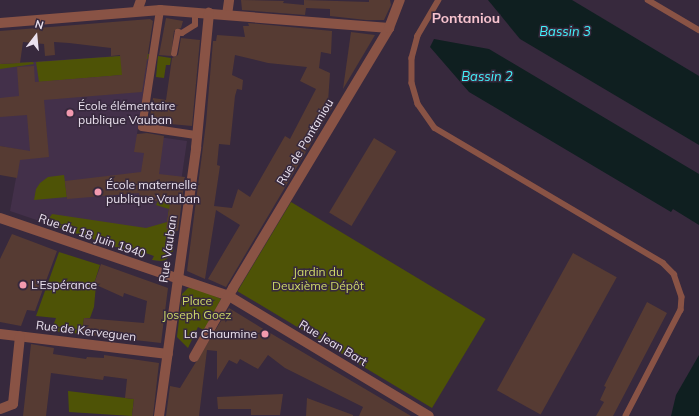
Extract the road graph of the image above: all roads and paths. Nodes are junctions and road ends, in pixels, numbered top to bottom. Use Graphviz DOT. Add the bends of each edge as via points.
graph roads {
  1 [pos="142,0"];
  2 [pos="229,0"];
  3 [pos="440,0"];
  4 [pos="648,0"];
  5 [pos="401,1"];
  6 [pos="160,10"];
  7 [pos="137,12"];
  8 [pos="195,13"];
  9 [pos="209,14"];
  10 [pos="227,14"];
  11 [pos="0,23"];
  12 [pos="389,28"];
  13 [pos="699,30"];
  14 [pos="174,54"];
  15 [pos="195,135"];
  16 [pos="0,218"];
  17 [pos="176,279"];
  18 [pos="229,296"];
  19 [pos="0,334"];
  20 [pos="20,336"];
  21 [pos="168,354"];
  22 [pos="194,357"];
  23 [pos="0,409"];
  24 [pos="425,415"];
  25 [pos="160,416"];
  26 [pos="626,416"];
  1 -- 7 [label="street"];
  2 -- 10 [label="street"];
  3 -- 26 [label="lane" via="418,36 412,58 412,83 418,104 435,128 663,262 674,274 682,297 681,310"];
  4 -- 13 [label="lane"];
  5 -- 12 [label="street, Rue de Pontaniou"];
  6 -- 7 [label="street"];
  6 -- 8 [label="street"];
  6 -- 15 [label="street" via="142,127"];
  7 -- 11 [label="street"];
  8 -- 9 [label="street"];
  8 -- 14 [label="lane" via="195,25 182,33 178,32"];
  9 -- 10 [label="street"];
  9 -- 15 [label="street, Rue Vauban"];
  10 -- 12 [label="street"];
  12 -- 18 [label="street, Rue de Pontaniou"];
  15 -- 17 [label="street, Rue Vauban" via="196,148"];
  16 -- 17 [label="street, Rue du 18 Juin 1940"];
  17 -- 18 [label="street"];
  17 -- 21 [label="street, Rue Vauban"];
  18 -- 22 [label="street"];
  18 -- 24 [label="street, Rue Jean Bart"];
  19 -- 20 [label="street, Rue de Kerveguen"];
  20 -- 21 [label="street, Rue de Kerveguen"];
  20 -- 23 [label="street" via="13,404"];
  21 -- 25 [label="street, Rue Vauban"];
}
